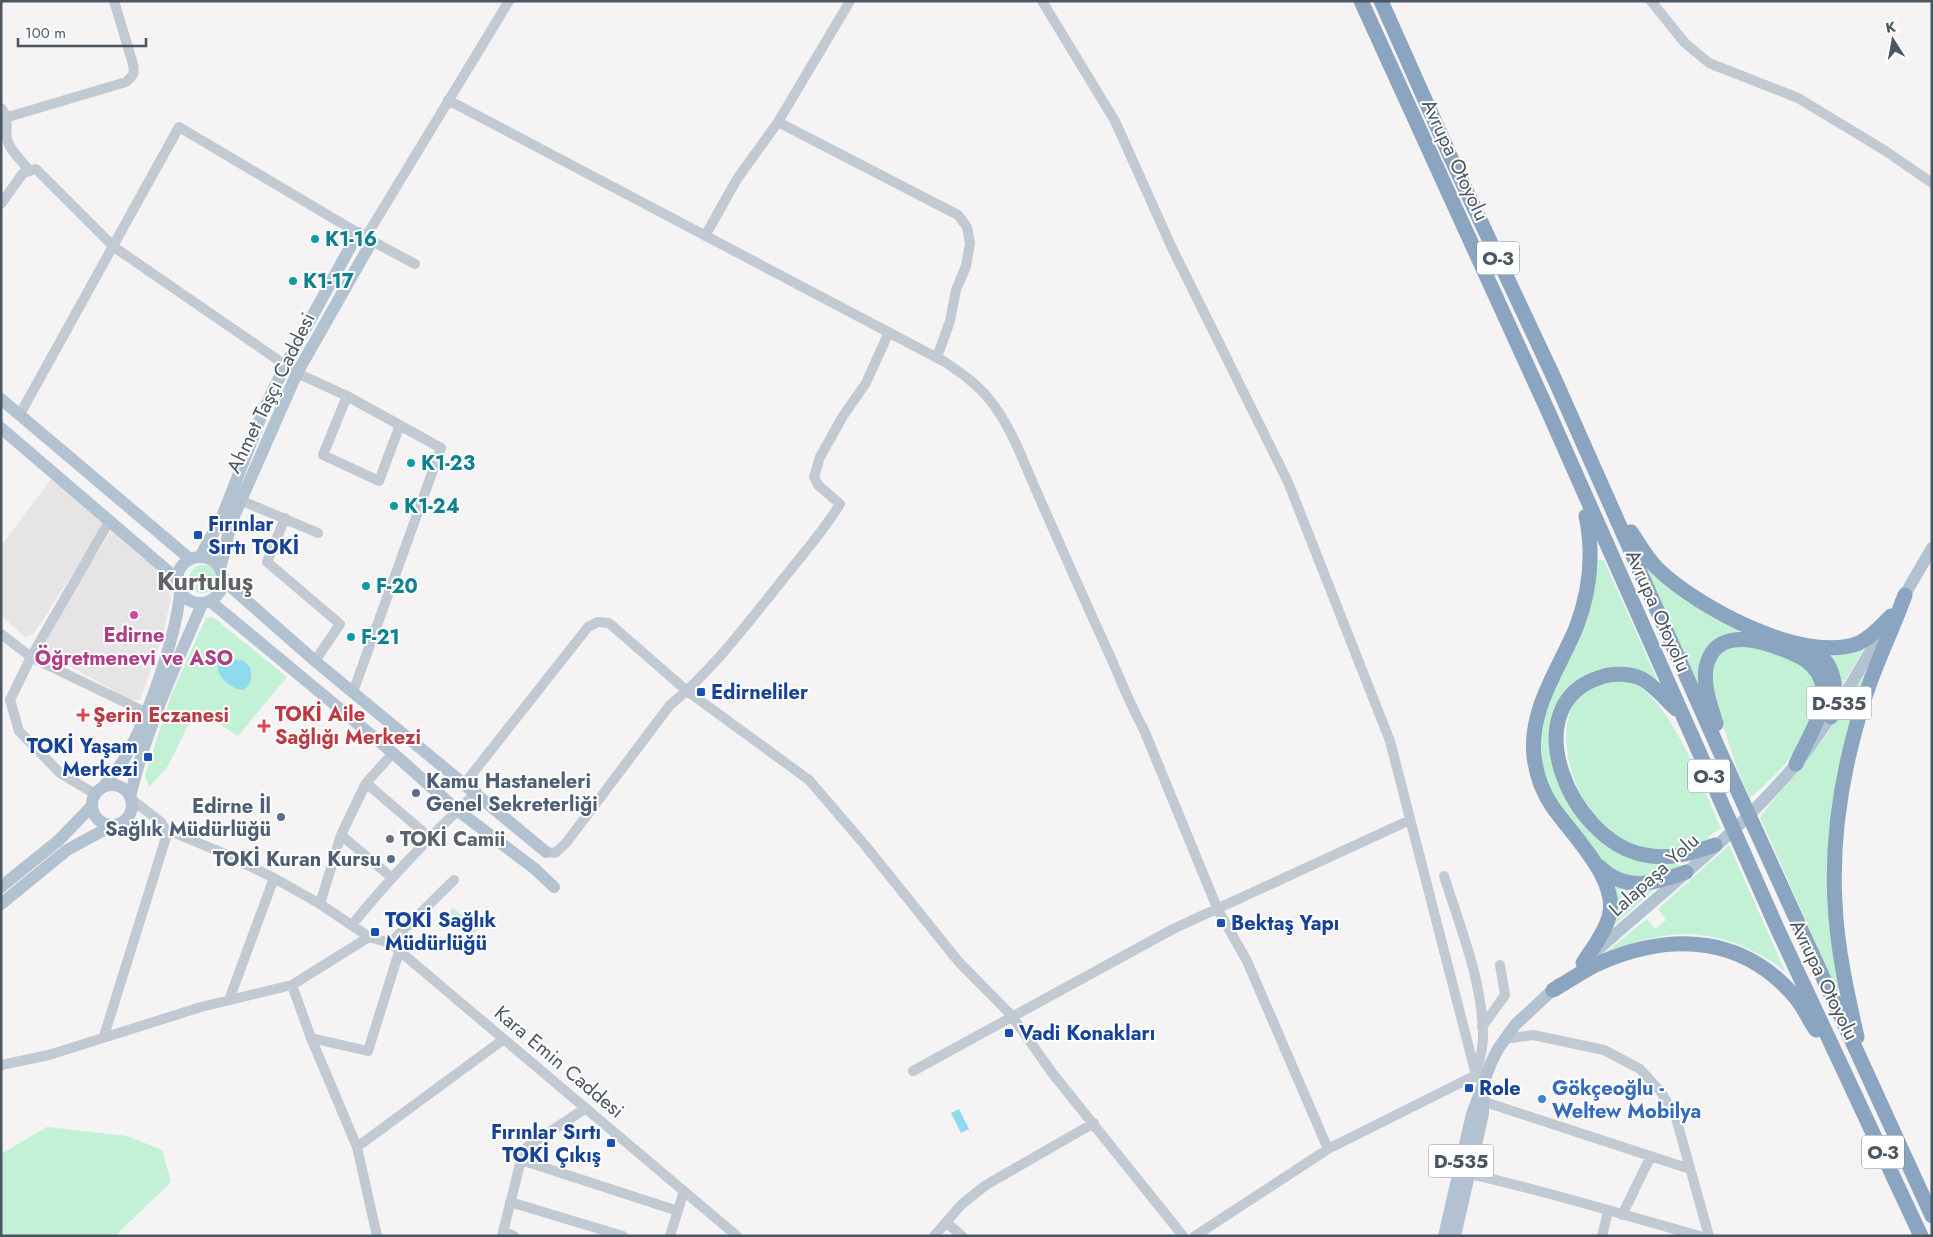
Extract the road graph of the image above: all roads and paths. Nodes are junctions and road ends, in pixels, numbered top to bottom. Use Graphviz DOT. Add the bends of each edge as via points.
graph roads {
  1 [pos="114,1"];
  2 [pos="508,1"];
  3 [pos="850,1"];
  4 [pos="1042,1"];
  5 [pos="1361,1"];
  6 [pos="1381,1"];
  7 [pos="1651,1"];
  8 [pos="448,100"];
  9 [pos="4,112"];
  10 [pos="778,122"];
  11 [pos="29,170"];
  12 [pos="1932,184"];
  13 [pos="1,204"];
  14 [pos="365,236"];
  15 [pos="706,236"];
  16 [pos="114,247"];
  17 [pos="415,264"];
  18 [pos="889,332"];
  19 [pos="937,358"];
  20 [pos="286,364"];
  21 [pos="297,373"];
  22 [pos="347,396"];
  23 [pos="1,399"];
  24 [pos="20,414"];
  25 [pos="400,425"];
  26 [pos="3,433"];
  27 [pos="1579,483"];
  28 [pos="240,500"];
  29 [pos="1615,514"];
  30 [pos="285,518"];
  31 [pos="110,520"];
  32 [pos="318,533"];
  33 [pos="1932,536"];
  34 [pos="1932,548"];
  35 [pos="195,558"];
  36 [pos="222,574"];
  37 [pos="176,578"];
  38 [pos="180,593"];
  39 [pos="1906,595"];
  40 [pos="206,603"];
  41 [pos="1890,616"];
  42 [pos="1,634"];
  43 [pos="1803,644"];
  44 [pos="31,657"];
  45 [pos="315,661"];
  46 [pos="687,691"];
  47 [pos="353,692"];
  48 [pos="144,712"];
  49 [pos="1682,716"];
  50 [pos="1831,717"];
  51 [pos="1720,752"];
  52 [pos="393,753"];
  53 [pos="1796,764"];
  54 [pos="366,783"];
  55 [pos="465,783"];
  56 [pos="477,792"];
  57 [pos="97,796"];
  58 [pos="131,798"];
  59 [pos="457,810"];
  60 [pos="1410,820"];
  61 [pos="117,825"];
  62 [pos="166,830"];
  63 [pos="341,835"];
  64 [pos="428,836"];
  65 [pos="1715,845"];
  66 [pos="546,852"];
  67 [pos="1593,861"];
  68 [pos="1686,872"];
  69 [pos="1444,876"];
  70 [pos="390,877"];
  71 [pos="274,878"];
  72 [pos="454,880"];
  73 [pos="1,886"];
  74 [pos="554,888"];
  75 [pos="1,904"];
  76 [pos="320,904"];
  77 [pos="1218,910"];
  78 [pos="352,925"];
  79 [pos="369,936"];
  80 [pos="390,943"];
  81 [pos="399,952"];
  82 [pos="1583,963"];
  83 [pos="1500,966"];
  84 [pos="292,985"];
  85 [pos="1553,990"];
  86 [pos="229,1000"];
  87 [pos="1012,1016"];
  88 [pos="1482,1027"];
  89 [pos="104,1036"];
  90 [pos="311,1038"];
  91 [pos="504,1039"];
  92 [pos="1504,1039"];
  93 [pos="1860,1058"];
  94 [pos="1,1065"];
  95 [pos="1844,1068"];
  96 [pos="913,1071"];
  97 [pos="1481,1082"];
  98 [pos="1485,1102"];
  99 [pos="586,1108"];
  100 [pos="1094,1123"];
  101 [pos="357,1147"];
  102 [pos="1328,1149"];
  103 [pos="1651,1156"];
  104 [pos="521,1160"];
  105 [pos="1690,1169"];
  106 [pos="1470,1174"];
  107 [pos="684,1190"];
  108 [pos="510,1202"];
  109 [pos="678,1211"];
  110 [pos="1608,1212"];
  111 [pos="1622,1215"];
  112 [pos="1932,1216"];
  113 [pos="946,1222"];
  114 [pos="502,1233"];
  115 [pos="377,1236"];
  116 [pos="514,1236"];
  117 [pos="623,1236"];
  118 [pos="670,1236"];
  119 [pos="737,1236"];
  120 [pos="934,1236"];
  121 [pos="962,1236"];
  122 [pos="1183,1236"];
  123 [pos="1195,1236"];
  124 [pos="1444,1236"];
  125 [pos="1455,1236"];
  126 [pos="1602,1236"];
  127 [pos="1700,1236"];
  128 [pos="1710,1236"];
  129 [pos="1921,1236"];
  1 -- 9 [label="street" via="133,64 135,73 132,77 126,82"];
  2 -- 8 [label="street"];
  3 -- 10 [label="street"];
  4 -- 60 [label="street" via="1115,121 1172,248 1288,482 1390,741"];
  5 -- 27 [label="highway, Avrupa Otoyolu / O-3"];
  6 -- 29 [label="highway, Avrupa Otoyolu / O-3"];
  7 -- 12 [label="street" via="1685,43 1709,63 1798,98 1884,150"];
  8 -- 14 [label="street"];
  8 -- 15 [label="street"];
  9 -- 11 [label="street" via="8,140"];
  10 -- 15 [label="street" via="737,178"];
  10 -- 19 [label="street" via="958,215 967,226 970,243 966,266"];
  11 -- 13 [label="street" via="23,173"];
  11 -- 16 [label="street" via="36,169"];
  14 -- 16 [label="street" via="179,127"];
  14 -- 17 [label="street"];
  14 -- 20 [label="main road, Ahmet Taşçı Caddesi"];
  14 -- 21 [label="main road, Ahmet Taşçı Caddesi"];
  15 -- 18 [label="street"];
  16 -- 20 [label="street"];
  16 -- 24 [label="street"];
  18 -- 19 [label="street"];
  18 -- 46 [label="street" via="866,383 820,457 814,477 818,485 840,504 823,532"];
  19 -- 77 [label="street" via="972,381 989,398 1006,424 1129,703 1144,730"];
  20 -- 21 [label="street"];
  20 -- 35 [label="main road, Ahmet Taşçı Caddesi" via="264,408 222,517"];
  21 -- 22 [label="street"];
  21 -- 28 [label="main road, Ahmet Taşçı Caddesi"];
  22 -- 25 [label="street"];
  22 -- 25 [label="street" via="323,455 379,481"];
  23 -- 24 [label="main road"];
  24 -- 35 [label="main road"];
  25 -- 47 [label="street" via="441,448"];
  26 -- 31 [label="main road"];
  27 -- 49 [label="highway, Avrupa Otoyolu / O-3"];
  27 -- 67 [label="highway" via="1591,548 1586,595 1575,629 1542,702 1534,733 1534,755 1537,774 1548,798"];
  28 -- 30 [label="street"];
  28 -- 36 [label="main road, Ahmet Taşçı Caddesi" via="230,522"];
  29 -- 43 [label="highway" via="1656,568 1683,591 1736,621"];
  29 -- 51 [label="highway, Avrupa Otoyolu / O-3"];
  30 -- 32 [label="street"];
  30 -- 45 [label="street" via="267,562 340,624"];
  31 -- 37 [label="main road"];
  31 -- 44 [label="street"];
  33 -- 41 [label="main road, D-535"];
  34 -- 39 [label="main road, D-535"];
  35 -- 36 [label="main road" via="208,558"];
  35 -- 37 [label="main road" via="183,563"];
  36 -- 40 [label="main road" via="220,593"];
  36 -- 45 [label="main road"];
  37 -- 38 [label="main road"];
  38 -- 40 [label="main road" via="190,602"];
  38 -- 48 [label="main road" via="167,652"];
  39 -- 41 [label="main road, D-535"];
  39 -- 93 [label="highway" via="1861,711 1843,785 1838,824 1835,904 1847,995"];
  40 -- 52 [label="main road"];
  40 -- 58 [label="main road" via="173,668 135,777"];
  41 -- 43 [label="highway" via="1875,632 1858,643 1836,648"];
  41 -- 50 [label="main road, D-535"];
  42 -- 44 [label="street"];
  43 -- 50 [label="highway" via="1820,655 1831,669 1835,687"];
  44 -- 48 [label="street"];
  44 -- 57 [label="street" via="10,700 18,732 60,773"];
  45 -- 47 [label="main road"];
  46 -- 55 [label="street" via="609,623 598,622 588,627"];
  46 -- 66 [label="street" via="670,705 566,843 555,853"];
  46 -- 87 [label="street" via="809,780 958,961"];
  47 -- 55 [label="main road"];
  48 -- 57 [label="main road" via="123,760"];
  49 -- 65 [label="highway" via="1641,679 1618,674 1594,679 1576,690 1562,712 1557,749 1563,780 1582,814 1607,837 1631,851 1671,857"];
  49 -- 95 [label="highway, Avrupa Otoyolu / O-3"];
  50 -- 53 [label="main road, D-535"];
  51 -- 53 [label="highway" via="1707,694 1707,666 1714,652 1725,643 1747,638 1801,657 1812,665 1820,678 1823,689 1820,713"];
  51 -- 93 [label="highway, Avrupa Otoyolu / O-3"];
  52 -- 54 [label="street"];
  52 -- 59 [label="main road"];
  53 -- 65 [label="main road, Lalapaşa Yolu / D-535"];
  54 -- 63 [label="street"];
  54 -- 64 [label="street"];
  55 -- 56 [label="main road"];
  56 -- 59 [label="street"];
  56 -- 66 [label="main road"];
  57 -- 58 [label="main road" via="110,785 122,788"];
  57 -- 61 [label="main road" via="96,818 101,823"];
  57 -- 73 [label="main road" via="59,840"];
  58 -- 61 [label="main road" via="130,814"];
  58 -- 62 [label="street" via="161,822"];
  59 -- 64 [label="street"];
  59 -- 74 [label="main road"];
  60 -- 77 [label="street"];
  60 -- 97 [label="street"];
  61 -- 62 [label="street" via="157,832"];
  61 -- 75 [label="main road" via="67,850"];
  62 -- 71 [label="street, Kara Emin Caddesi"];
  62 -- 89 [label="street"];
  63 -- 70 [label="street"];
  63 -- 76 [label="street"];
  64 -- 70 [label="street"];
  65 -- 68 [label="main road, Lalapaşa Yolu / D-535"];
  67 -- 68 [label="highway" via="1604,871 1630,884 1646,884"];
  67 -- 82 [label="highway" via="1606,885 1611,910 1605,927"];
  68 -- 82 [label="main road, Lalapaşa Yolu / D-535"];
  69 -- 88 [label="street" via="1471,964"];
  70 -- 78 [label="street"];
  71 -- 76 [label="street, Kara Emin Caddesi"];
  71 -- 86 [label="street"];
  72 -- 80 [label="street"];
  76 -- 78 [label="street, Kara Emin Caddesi"];
  77 -- 87 [label="street" via="1172,929"];
  77 -- 102 [label="street" via="1247,961"];
  78 -- 79 [label="street, Kara Emin Caddesi"];
  79 -- 80 [label="street, Kara Emin Caddesi"];
  79 -- 84 [label="street"];
  80 -- 81 [label="street, Kara Emin Caddesi"];
  81 -- 90 [label="street" via="368,1051"];
  81 -- 91 [label="street, Kara Emin Caddesi"];
  82 -- 85 [label="main road, Lalapaşa Yolu / D-535"];
  83 -- 88 [label="street" via="1505,996"];
  84 -- 86 [label="street"];
  84 -- 90 [label="street"];
  85 -- 92 [label="main road, D-535"];
  85 -- 95 [label="highway" via="1600,963 1631,951 1679,944 1715,946 1759,965 1788,988"];
  86 -- 89 [label="street"];
  87 -- 96 [label="street"];
  87 -- 100 [label="street" via="1053,1074"];
  88 -- 97 [label="street"];
  89 -- 94 [label="street" via="49,1055"];
  90 -- 101 [label="street"];
  91 -- 99 [label="street, Kara Emin Caddesi"];
  91 -- 101 [label="street"];
  92 -- 97 [label="main road, D-535"];
  92 -- 105 [label="street" via="1533,1036 1604,1050 1640,1069 1661,1092 1676,1118"];
  93 -- 112 [label="highway, Avrupa Otoyolu / O-3"];
  95 -- 129 [label="highway, Avrupa Otoyolu / O-3"];
  97 -- 98 [label="main road, D-535"];
  97 -- 102 [label="street"];
  97 -- 124 [label="main road, D-535"];
  98 -- 103 [label="street"];
  98 -- 106 [label="main road, D-535"];
  99 -- 104 [label="street" via="528,1146"];
  99 -- 107 [label="street, Kara Emin Caddesi"];
  100 -- 113 [label="street" via="986,1185"];
  100 -- 122 [label="street"];
  101 -- 115 [label="street"];
  102 -- 123 [label="street"];
  103 -- 105 [label="street"];
  103 -- 111 [label="street"];
  104 -- 108 [label="street"];
  104 -- 109 [label="street"];
  105 -- 128 [label="street"];
  106 -- 110 [label="street" via="1541,1190"];
  106 -- 125 [label="main road, D-535"];
  107 -- 109 [label="street"];
  107 -- 119 [label="street, Kara Emin Caddesi"];
  108 -- 114 [label="street"];
  108 -- 117 [label="street"];
  109 -- 118 [label="street"];
  110 -- 111 [label="street"];
  110 -- 126 [label="street"];
  111 -- 127 [label="street"];
  113 -- 120 [label="street"];
  113 -- 121 [label="street"];
  114 -- 116 [label="street"];
}
